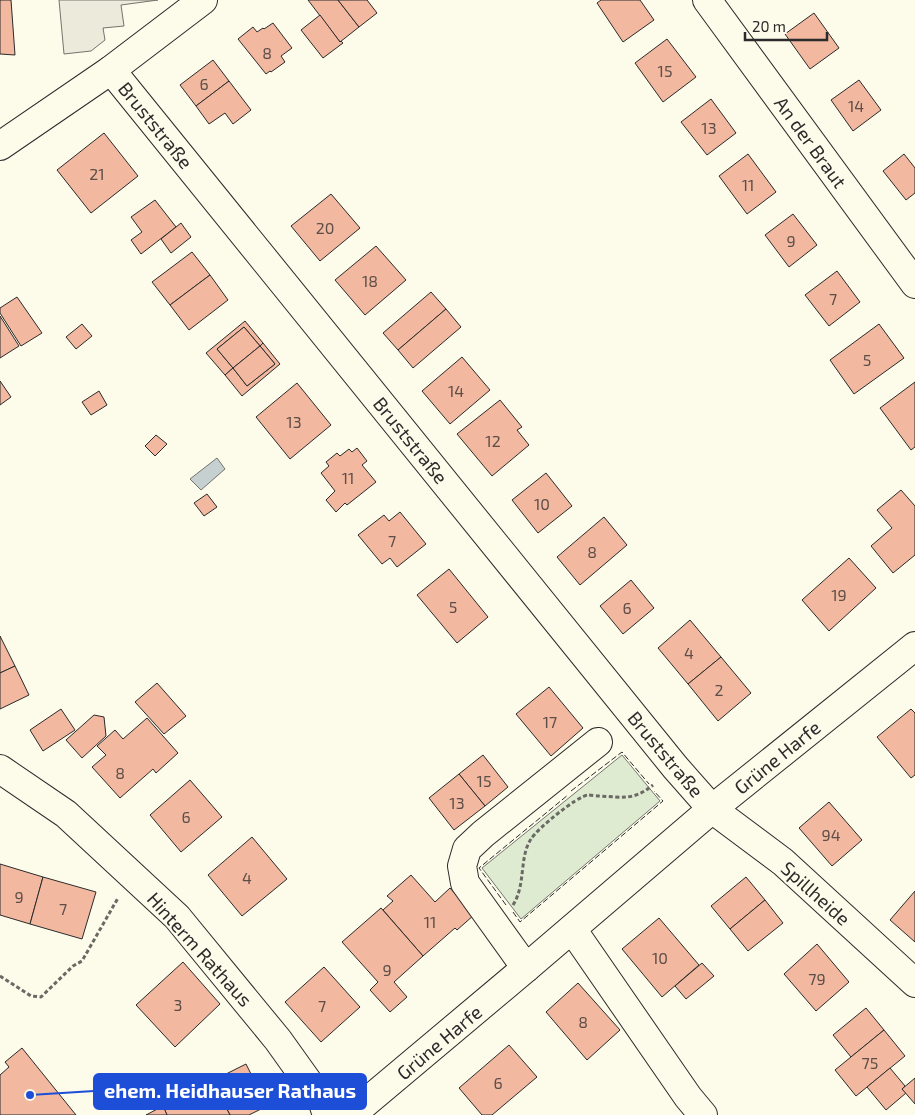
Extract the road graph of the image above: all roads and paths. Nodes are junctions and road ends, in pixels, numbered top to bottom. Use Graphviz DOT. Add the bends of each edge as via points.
graph roads {
  1 [pos="203,0"];
  2 [pos="707,0"];
  3 [pos="111,70"];
  4 [pos="0,146"];
  5 [pos="915,284"];
  6 [pos="915,646"];
  7 [pos="598,742"];
  8 [pos="0,769"];
  9 [pos="653,785"];
  10 [pos="712,809"];
  11 [pos="132,875"];
  12 [pos="514,904"];
  13 [pos="572,929"];
  14 [pos="526,968"];
  15 [pos="0,976"];
  16 [pos="915,983"];
  17 [pos="328,1115"];
  18 [pos="351,1115"];
  19 [pos="703,1115"];
  1 -- 3 [label="street"];
  2 -- 5 [label="street, An der Braut"];
  3 -- 4 [label="street"];
  3 -- 10 [label="street, Bruststraße"];
  6 -- 10 [label="street, Grüne Harfe"];
  7 -- 14 [label="street" via="483,834 468,849 462,866 465,883"];
  8 -- 11 [label="street, Hinterm Rathaus" via="66,814"];
  9 -- 12 [label="path" via="628,798 586,795 565,807 532,837 527,846 520,893"];
  10 -- 13 [label="street, Grüne Harfe"];
  10 -- 16 [label="street, Spillheide" via="783,862"];
  11 -- 15 [label="path" via="82,961 41,997 31,996"];
  11 -- 17 [label="street, Hinterm Rathaus" via="177,917 278,1040"];
  13 -- 14 [label="street, Grüne Harfe"];
  13 -- 19 [label="street"];
  14 -- 18 [label="street, Grüne Harfe"];
}
